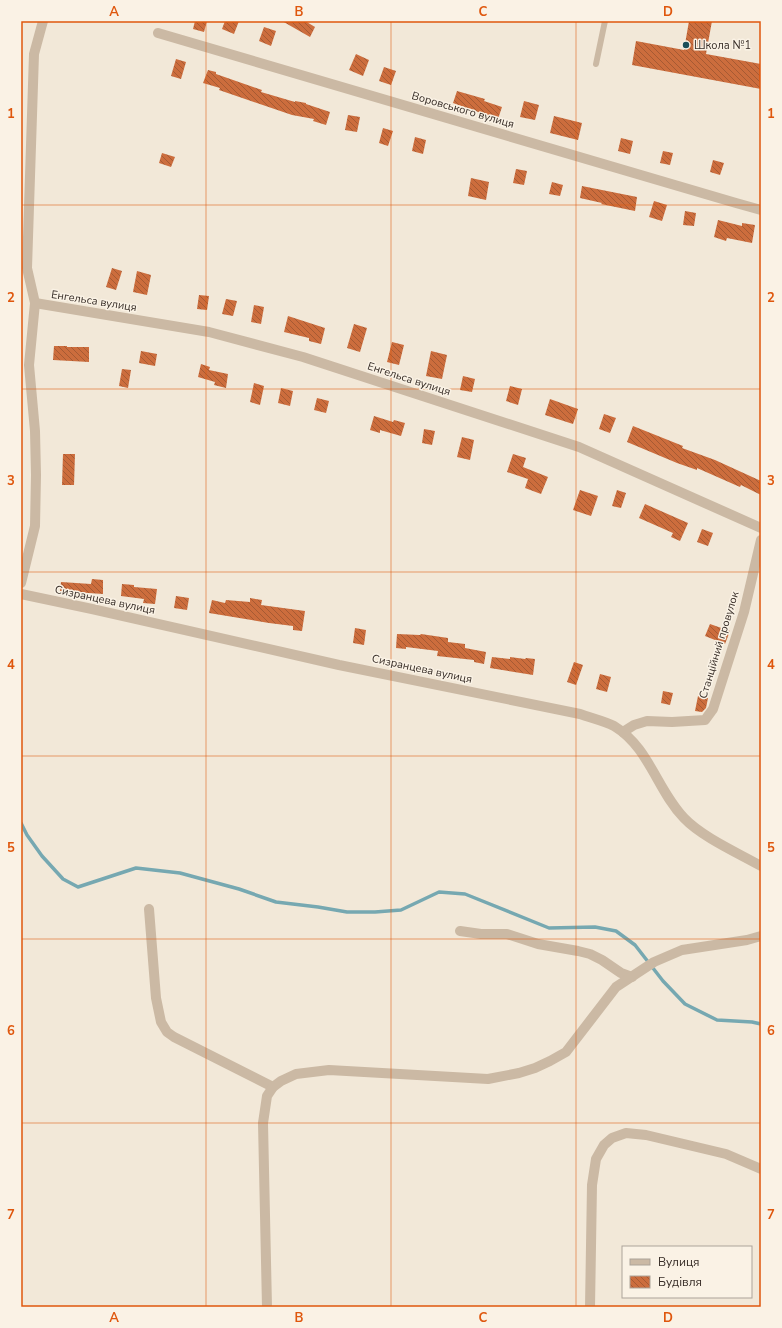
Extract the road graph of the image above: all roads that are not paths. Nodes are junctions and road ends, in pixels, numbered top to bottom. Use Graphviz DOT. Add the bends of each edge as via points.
graph roads {
  1 [pos="43,21"];
  2 [pos="605,21"];
  3 [pos="158,32"];
  4 [pos="596,64"];
  5 [pos="761,210"];
  6 [pos="35,303"];
  7 [pos="761,528"];
  8 [pos="761,540"];
  9 [pos="21,583"];
  10 [pos="21,594"];
  11 [pos="623,732"];
  12 [pos="761,866"];
  13 [pos="149,909"];
  14 [pos="460,931"];
  15 [pos="761,936"];
  16 [pos="632,977"];
  17 [pos="273,1087"];
  18 [pos="761,1169"];
  19 [pos="267,1307"];
  20 [pos="590,1307"];
  1 -- 6 [label="street" via="34,54 29,195 27,268"];
  2 -- 4 [label="lane"];
  3 -- 5 [label="street, Воровського вулиця"];
  6 -- 7 [label="street, Енгельса вулиця" via="209,332 303,357 579,447"];
  6 -- 9 [label="street" via="29,365 35,431 35,526"];
  8 -- 11 [label="street, Станційний провулок" via="741,619 713,709 705,720 647,721"];
  10 -- 11 [label="street, Сизранцева вулиця" via="339,665 580,714"];
  11 -- 12 [label="street, Сизранцева вулиця" via="646,759 683,818 701,832"];
  13 -- 17 [label="street" via="156,998 161,1022 167,1032"];
  14 -- 16 [label="street" via="507,934 590,954"];
  15 -- 16 [label="street" via="682,950 654,962"];
  16 -- 17 [label="street" via="616,987 566,1052 519,1073 488,1079 329,1070 296,1074"];
  17 -- 19 [label="street" via="267,1096 262,1124"];
  18 -- 20 [label="street" via="726,1154 646,1135 626,1133 612,1138 604,1145 596,1159 592,1185"];
}
